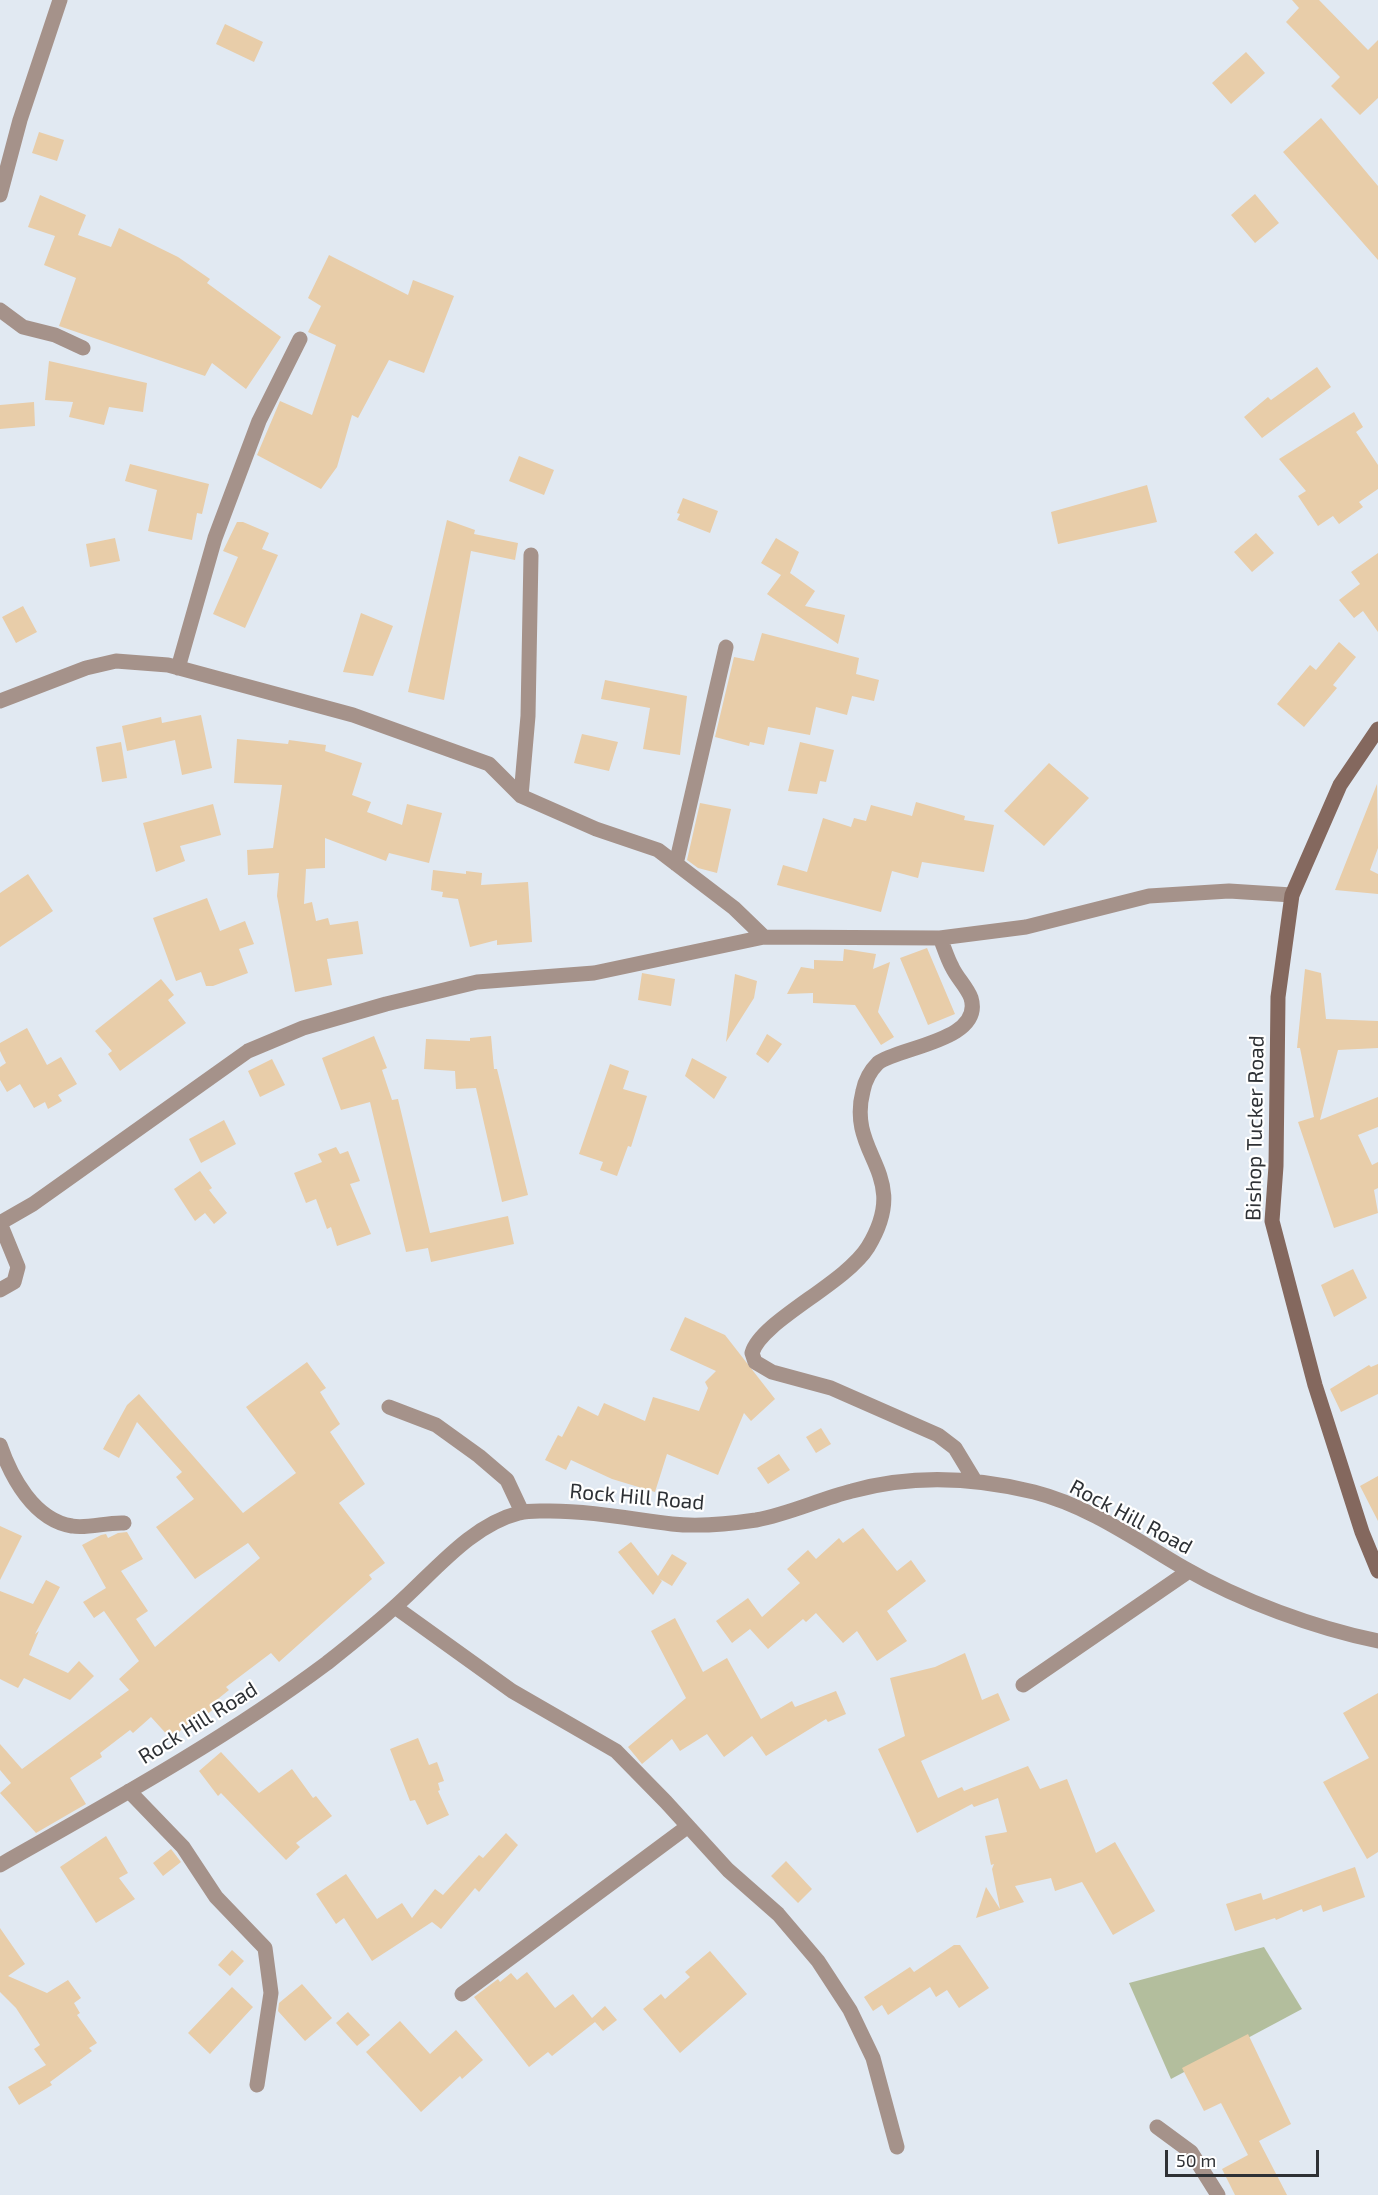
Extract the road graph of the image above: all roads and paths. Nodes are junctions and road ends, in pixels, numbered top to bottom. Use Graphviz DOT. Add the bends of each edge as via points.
graph roads {
  1 [pos="60,0"];
  2 [pos="0,195"];
  3 [pos="0,310"];
  4 [pos="300,339"];
  5 [pos="83,348"];
  6 [pos="531,555"];
  7 [pos="726,647"];
  8 [pos="178,668"];
  9 [pos="0,701"];
  10 [pos="1378,729"];
  11 [pos="521,796"];
  12 [pos="676,864"];
  13 [pos="1292,895"];
  14 [pos="764,937"];
  15 [pos="940,938"];
  16 [pos="0,1223"];
  17 [pos="0,1290"];
  18 [pos="389,1407"];
  19 [pos="0,1444"];
  20 [pos="975,1480"];
  21 [pos="522,1512"];
  22 [pos="123,1523"];
  23 [pos="1189,1571"];
  24 [pos="1378,1571"];
  25 [pos="395,1607"];
  26 [pos="1378,1641"];
  27 [pos="1023,1684"];
  28 [pos="129,1791"];
  29 [pos="687,1827"];
  30 [pos="0,1865"];
  31 [pos="462,1994"];
  32 [pos="257,2085"];
  33 [pos="1157,2127"];
  34 [pos="897,2147"];
  35 [pos="1218,2195"];
  1 -- 2 [label="street"];
  3 -- 5 [label="street" via="23,327 55,335"];
  4 -- 8 [label="street" via="259,421 215,538"];
  6 -- 11 [label="street" via="528,716"];
  7 -- 12 [label="street"];
  8 -- 9 [label="street" via="116,661 86,668"];
  8 -- 11 [label="street" via="353,715 489,764"];
  10 -- 13 [label="main road, Bishop Tucker Road" via="1340,785"];
  11 -- 12 [label="street" via="596,829 658,850"];
  12 -- 14 [label="street" via="734,908"];
  13 -- 15 [label="street" via="1229,891 1149,896 1026,927"];
  13 -- 24 [label="main road, Bishop Tucker Road" via="1278,997 1272,1221 1316,1385"];
  14 -- 15 [label="street"];
  14 -- 16 [label="street" via="594,973 477,982 303,1028 248,1050 33,1204"];
  15 -- 20 [label="street" via="972,1007 968,1018 951,1036 892,1056 871,1071 863,1091 861,1116 863,1137 882,1177 885,1194 880,1223 867,1248 847,1272 762,1335 752,1353 755,1362 772,1372 831,1388 938,1435 955,1448"];
  16 -- 17 [label="street" via="18,1267 14,1282"];
  18 -- 21 [label="street" via="436,1425 479,1456 507,1480"];
  19 -- 22 [label="street" via="8,1467 26,1494 38,1509 58,1522 74,1527"];
  20 -- 21 [label="street, Rock Hill Road" via="903,1480 854,1490 761,1519 720,1525 674,1524 589,1511"];
  20 -- 23 [label="street, Rock Hill Road" via="1038,1493 1083,1510"];
  21 -- 25 [label="street, Rock Hill Road" via="488,1525"];
  23 -- 26 [label="street, Rock Hill Road" via="1339,1633"];
  23 -- 27 [label="street"];
  25 -- 28 [label="street, Rock Hill Road" via="261,1709"];
  25 -- 29 [label="street" via="512,1691 616,1751"];
  28 -- 30 [label="street, Rock Hill Road"];
  28 -- 32 [label="street" via="183,1847 216,1897 265,1948 271,1993"];
  29 -- 31 [label="street"];
  29 -- 34 [label="street" via="778,1914 818,1961 850,2010 873,2058"];
  33 -- 35 [label="street" via="1191,2152"];
}
